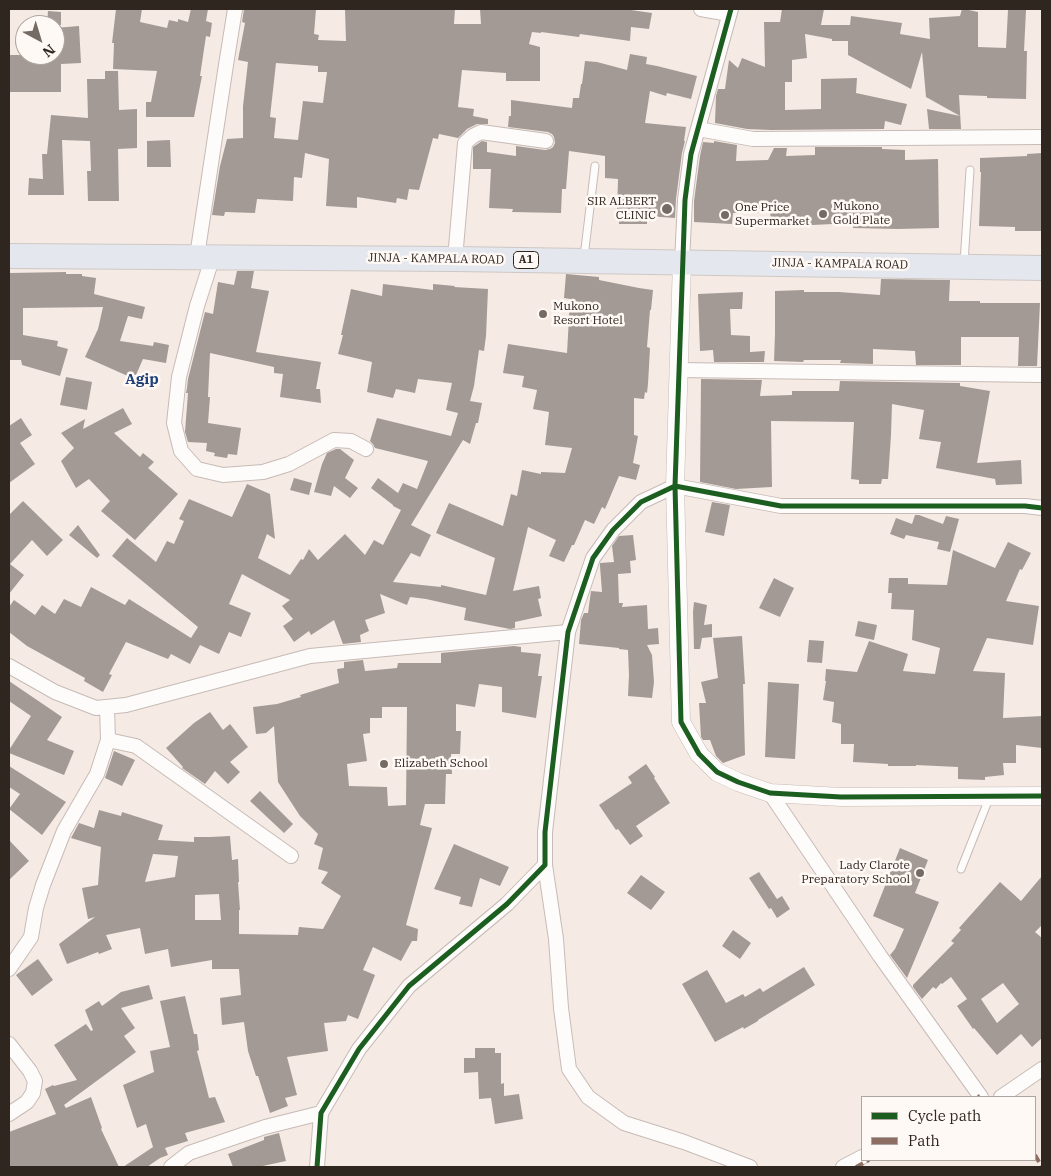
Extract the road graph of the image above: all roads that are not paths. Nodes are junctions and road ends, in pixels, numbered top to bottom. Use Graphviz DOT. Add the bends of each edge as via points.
graph roads {
  1 [pos="235,9"];
  2 [pos="701,9"];
  3 [pos="730,11"];
  4 [pos="698,129"];
  5 [pos="1042,137"];
  6 [pos="546,141"];
  7 [pos="595,166"];
  8 [pos="970,170"];
  9 [pos="9,256"];
  10 [pos="205,256"];
  11 [pos="455,259"];
  12 [pos="584,261"];
  13 [pos="682,262"];
  14 [pos="964,266"];
  15 [pos="1042,268"];
  16 [pos="679,370"];
  17 [pos="1042,375"];
  18 [pos="366,449"];
  19 [pos="675,486"];
  20 [pos="1042,508"];
  21 [pos="568,632"];
  22 [pos="9,666"];
  23 [pos="107,707"];
  24 [pos="108,740"];
  25 [pos="770,793"];
  26 [pos="990,796"];
  27 [pos="1042,796"];
  28 [pos="291,856"];
  29 [pos="545,865"];
  30 [pos="962,870"];
  31 [pos="9,969"];
  32 [pos="9,1044"];
  33 [pos="1042,1069"];
  34 [pos="978,1096"];
  35 [pos="1002,1096"];
  36 [pos="321,1113"];
  37 [pos="9,1114"];
  38 [pos="861,1158"];
  39 [pos="172,1167"];
  40 [pos="317,1167"];
  41 [pos="750,1167"];
  42 [pos="843,1167"];
  1 -- 10 [label="street"];
  2 -- 3 [label="street"];
  3 -- 4 [label="street"];
  4 -- 5 [label="street" via="753,139"];
  4 -- 13 [label="street" via="685,200"];
  6 -- 11 [label="street" via="481,132 465,143"];
  7 -- 12 [label="lane"];
  8 -- 14 [label="lane"];
  9 -- 10 [label="highway, JINJA - KAMPALA ROAD / A1"];
  10 -- 11 [label="highway, JINJA - KAMPALA ROAD / A1"];
  10 -- 18 [label="street" via="197,306 179,377 174,423 181,451 196,468 223,475 263,472 289,464 334,440 351,441"];
  11 -- 12 [label="highway, JINJA - KAMPALA ROAD / A1"];
  12 -- 13 [label="highway, JINJA - KAMPALA ROAD / A1"];
  13 -- 14 [label="highway, JINJA - KAMPALA ROAD / A1"];
  13 -- 16 [label="street"];
  14 -- 15 [label="highway, JINJA - KAMPALA ROAD / A1"];
  16 -- 17 [label="street"];
  16 -- 19 [label="street"];
  19 -- 20 [label="street" via="781,506"];
  19 -- 21 [label="street" via="641,502 612,530 593,558"];
  19 -- 25 [label="street" via="681,722 699,754 717,772"];
  21 -- 23 [label="street" via="310,656 126,705"];
  21 -- 29 [label="street" via="545,832"];
  22 -- 23 [label="street" via="56,692 96,708"];
  23 -- 24 [label="street"];
  24 -- 28 [label="street" via="136,746"];
  24 -- 31 [label="street" via="97,774 64,831 43,885 31,937"];
  25 -- 26 [label="street" via="841,797"];
  25 -- 34 [label="street"];
  26 -- 27 [label="street"];
  26 -- 30 [label="lane"];
  29 -- 36 [label="street" via="507,904 409,986 359,1049"];
  29 -- 41 [label="street" via="556,940 568,1069 588,1097 624,1123"];
  32 -- 37 [label="street" via="35,1081 28,1102"];
  33 -- 35 [label="street"];
  36 -- 39 [label="street" via="265,1127 189,1153"];
  36 -- 40 [label="street"];
  38 -- 42 [label="street"];
}
